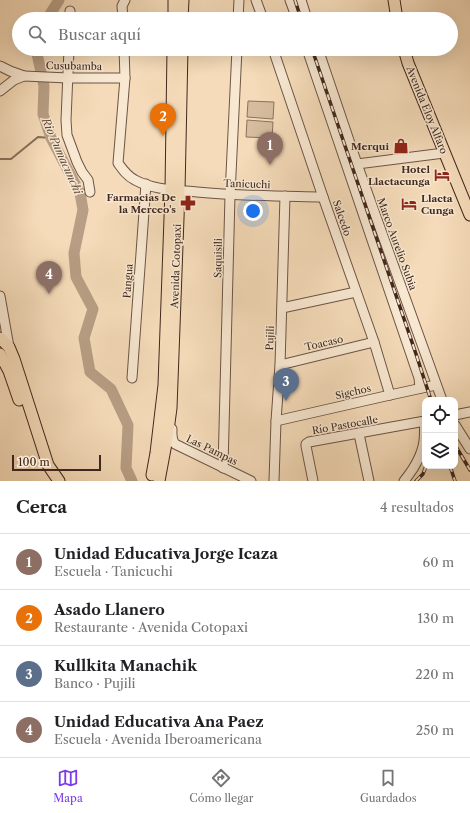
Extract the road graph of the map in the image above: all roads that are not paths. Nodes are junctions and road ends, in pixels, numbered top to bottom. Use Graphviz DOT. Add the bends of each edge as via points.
graph roads {
  1 [pos="125,0"];
  2 [pos="174,0"];
  3 [pos="183,0"];
  4 [pos="239,0"];
  5 [pos="256,0"];
  6 [pos="290,0"];
  7 [pos="301,0"];
  8 [pos="394,0"];
  9 [pos="122,12"];
  10 [pos="174,12"];
  11 [pos="182,12"];
  12 [pos="238,12"];
  13 [pos="260,12"];
  14 [pos="294,12"];
  15 [pos="305,12"];
  16 [pos="396,12"];
  17 [pos="68,56"];
  18 [pos="124,56"];
  19 [pos="174,56"];
  20 [pos="181,56"];
  21 [pos="237,56"];
  22 [pos="275,56"];
  23 [pos="309,56"];
  24 [pos="320,56"];
  25 [pos="406,56"];
  26 [pos="0,66"];
  27 [pos="26,76"];
  28 [pos="65,77"];
  29 [pos="125,78"];
  30 [pos="177,90"];
  31 [pos="0,91"];
  32 [pos="444,153"];
  33 [pos="357,164"];
  34 [pos="146,184"];
  35 [pos="175,190"];
  36 [pos="90,192"];
  37 [pos="230,195"];
  38 [pos="285,196"];
  39 [pos="323,197"];
  40 [pos="470,215"];
  41 [pos="356,292"];
  42 [pos="0,296"];
  43 [pos="282,308"];
  44 [pos="0,338"];
  45 [pos="374,342"];
  46 [pos="9,347"];
  47 [pos="0,354"];
  48 [pos="12,363"];
  49 [pos="280,364"];
  50 [pos="132,378"];
  51 [pos="436,385"];
  52 [pos="420,388"];
  53 [pos="390,394"];
  54 [pos="441,397"];
  55 [pos="171,408"];
  56 [pos="470,412"];
  57 [pos="458,414"];
  58 [pos="33,419"];
  59 [pos="276,421"];
  60 [pos="422,422"];
  61 [pos="458,430"];
  62 [pos="424,433"];
  63 [pos="359,434"];
  64 [pos="36,436"];
  65 [pos="470,449"];
  66 [pos="223,468"];
  67 [pos="51,481"];
  68 [pos="59,481"];
  69 [pos="151,481"];
  70 [pos="159,481"];
  71 [pos="251,481"];
  72 [pos="274,481"];
  73 [pos="313,481"];
  74 [pos="369,481"];
  75 [pos="404,481"];
  1 -- 9 [label="street"];
  2 -- 10 [label="main road"];
  3 -- 11 [label="main road"];
  4 -- 12 [label="street"];
  5 -- 13 [label="street"];
  6 -- 14 [label="street"];
  7 -- 15 [label="street"];
  8 -- 16 [label="main road"];
  17 -- 28 [label="street"];
  18 -- 29 [label="street"];
  19 -- 30 [label="main road, Avenida Cotopaxi"];
  20 -- 30 [label="main road, Avenida Cotopaxi"];
  21 -- 37 [label="street, Saquisili"];
  22 -- 39 [label="street, Salcedo"];
  23 -- 52 [label="street" via="419,378"];
  24 -- 33 [label="street, Marco Aurelio Subia"];
  25 -- 32 [label="main road, Avenida Eloy Alfaro"];
  26 -- 27 [label="street, Cusubamba"];
  27 -- 28 [label="street, Cusubamba"];
  27 -- 31 [label="street" via="14,80"];
  28 -- 29 [label="street, Cusubamba"];
  28 -- 36 [label="street" via="66,134 77,162 88,180"];
  29 -- 34 [label="street" via="118,162 125,173 134,180"];
  30 -- 35 [label="main road, Avenida Cotopaxi"];
  32 -- 33 [label="street"];
  32 -- 40 [label="main road, Avenida Eloy Alfaro"];
  33 -- 51 [label="street, Marco Aurelio Subia"];
  34 -- 35 [label="street"];
  34 -- 50 [label="street, Pangua"];
  35 -- 37 [label="street, Tanicuchi"];
  35 -- 55 [label="main road, Avenida Cotopaxi"];
  35 -- 69 [label="main road, Avenida Cotopaxi" via="164,385"];
  37 -- 38 [label="street, Tanicuchi"];
  37 -- 66 [label="street, Saquisili"];
  38 -- 39 [label="street, Tanicuchi"];
  38 -- 43 [label="street, Pujili"];
  39 -- 41 [label="street, Salcedo"];
  41 -- 43 [label="street"];
  41 -- 45 [label="street, Salcedo"];
  42 -- 46 [label="street"];
  43 -- 49 [label="street, Pujili"];
  44 -- 46 [label="main road"];
  45 -- 49 [label="street, Toacaso"];
  45 -- 53 [label="street, Salcedo"];
  46 -- 58 [label="main road"];
  47 -- 64 [label="main road"];
  48 -- 58 [label="main road"];
  49 -- 59 [label="street, Pujili"];
  51 -- 52 [label="street, Sigchos"];
  51 -- 54 [label="street, Marco Aurelio Subia"];
  52 -- 53 [label="street, Sigchos"];
  53 -- 59 [label="street, Sigchos"];
  55 -- 66 [label="street, Las Pampas" via="173,442"];
  55 -- 70 [label="main road, Avenida Cotopaxi"];
  56 -- 57 [label="street"];
  58 -- 64 [label="main road"];
  59 -- 72 [label="street, Pujili"];
  60 -- 63 [label="street, Río Pastocalle"];
  61 -- 65 [label="street"];
  62 -- 75 [label="street" via="419,458"];
  63 -- 73 [label="street, Río Pastocalle" via="306,444"];
  63 -- 74 [label="street"];
  64 -- 67 [label="main road" via="44,470"];
  64 -- 68 [label="main road" via="48,465"];
  66 -- 71 [label="street, Las Pampas"];
}
